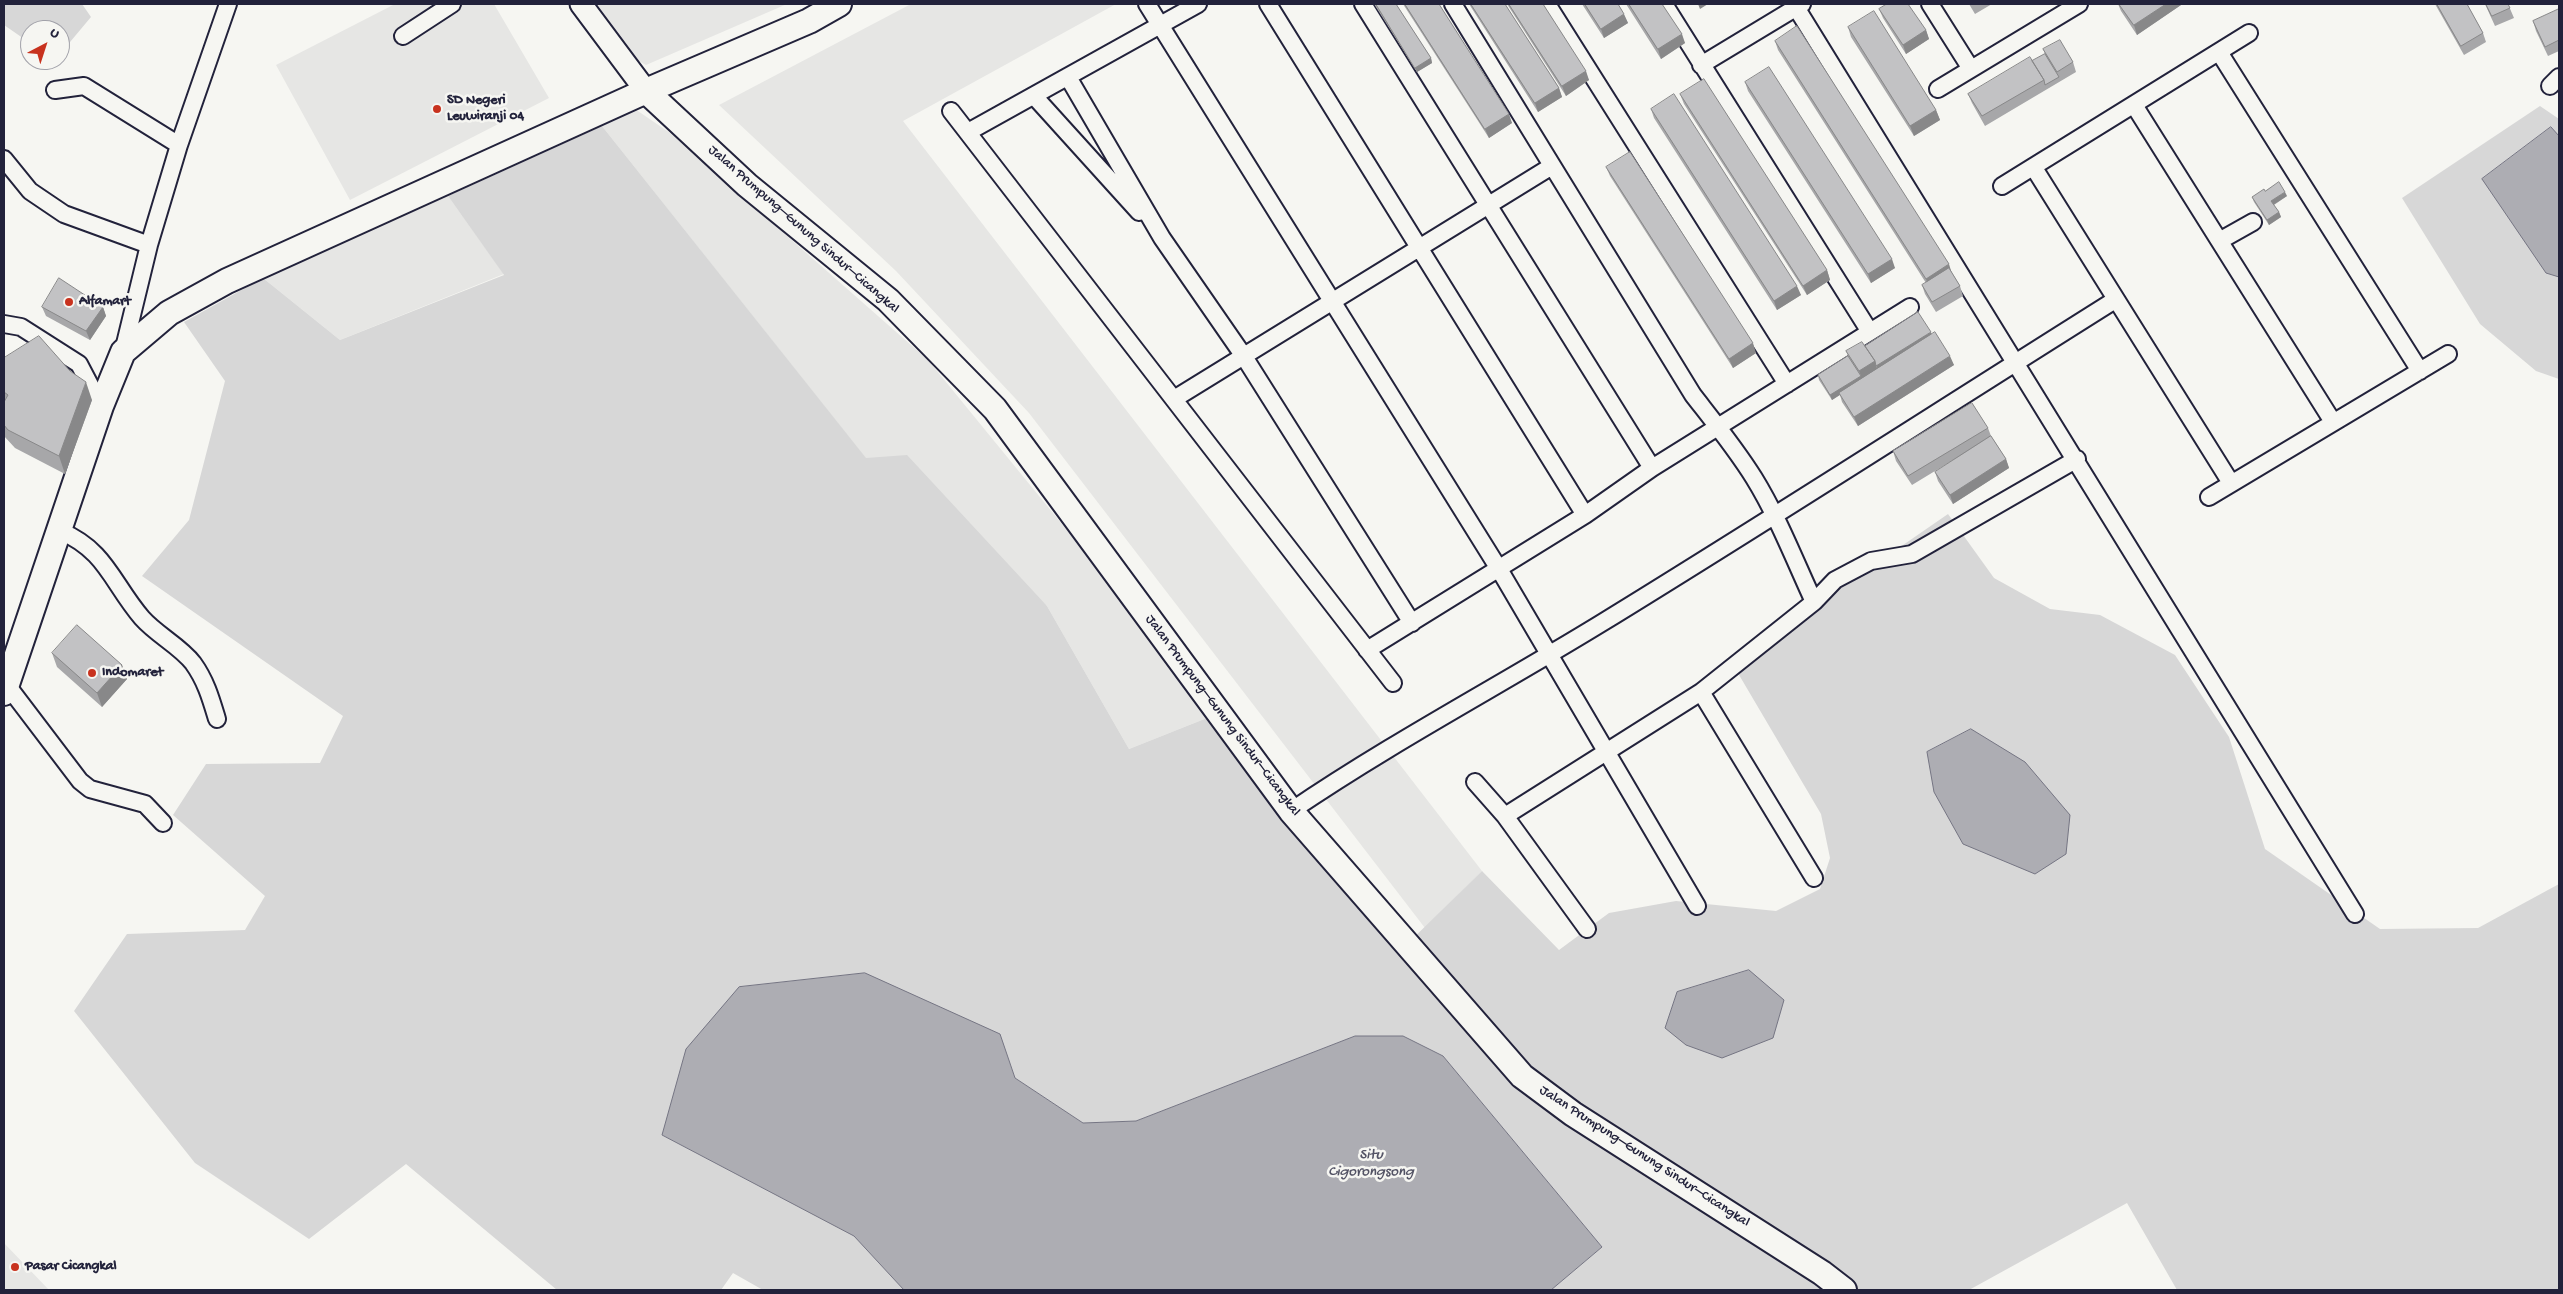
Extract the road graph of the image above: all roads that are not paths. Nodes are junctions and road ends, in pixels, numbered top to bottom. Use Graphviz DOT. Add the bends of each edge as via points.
graph roads {
  1 [pos="228,4"];
  2 [pos="452,4"];
  3 [pos="581,4"];
  4 [pos="839,4"];
  5 [pos="1147,4"];
  6 [pos="1198,4"];
  7 [pos="1268,4"];
  8 [pos="1363,4"];
  9 [pos="1453,4"];
  10 [pos="1547,4"];
  11 [pos="1664,4"];
  12 [pos="1930,4"];
  13 [pos="1797,5"];
  14 [pos="2072,6"];
  15 [pos="1161,24"];
  16 [pos="2249,33"];
  17 [pos="403,36"];
  18 [pos="2219,52"];
  19 [pos="1701,65"];
  20 [pos="1971,70"];
  21 [pos="1068,77"];
  22 [pos="1938,89"];
  23 [pos="55,90"];
  24 [pos="646,91"];
  25 [pos="1034,96"];
  26 [pos="2134,105"];
  27 [pos="951,111"];
  28 [pos="968,132"];
  29 [pos="178,146"];
  30 [pos="4,158"];
  31 [pos="1552,166"];
  32 [pos="2034,168"];
  33 [pos="2002,186"];
  34 [pos="1488,206"];
  35 [pos="2252,222"];
  36 [pos="1162,238"];
  37 [pos="2222,240"];
  38 [pos="149,245"];
  39 [pos="1420,248"];
  40 [pos="2115,300"];
  41 [pos="1333,301"];
  42 [pos="1910,307"];
  43 [pos="4,324"];
  44 [pos="1870,332"];
  45 [pos="123,352"];
  46 [pos="2448,354"];
  47 [pos="1243,355"];
  48 [pos="2016,362"];
  49 [pos="2420,371"];
  50 [pos="1787,384"];
  51 [pos="1174,399"];
  52 [pos="101,406"];
  53 [pos="2334,422"];
  54 [pos="1719,428"];
  55 [pos="2076,459"];
  56 [pos="1652,468"];
  57 [pos="2231,483"];
  58 [pos="2209,497"];
  59 [pos="1586,515"];
  60 [pos="1775,517"];
  61 [pos="60,530"];
  62 [pos="1499,569"];
  63 [pos="1814,602"];
  64 [pos="1412,622"];
  65 [pos="1367,650"];
  66 [pos="1550,655"];
  67 [pos="1393,683"];
  68 [pos="5,686"];
  69 [pos="1701,692"];
  70 [pos="217,719"];
  71 [pos="1605,752"];
  72 [pos="1475,782"];
  73 [pos="1291,811"];
  74 [pos="1506,816"];
  75 [pos="163,823"];
  76 [pos="1814,878"];
  77 [pos="1697,906"];
  78 [pos="2355,914"];
  79 [pos="1586,929"];
  80 [pos="1844,1290"];
  1 -- 29 [label="street"];
  2 -- 17 [label="street"];
  3 -- 24 [label="street"];
  4 -- 24 [label="main road" via="810,21"];
  5 -- 15 [label="street"];
  6 -- 15 [label="street"];
  7 -- 39 [label="street"];
  8 -- 34 [label="street"];
  9 -- 31 [label="street"];
  10 -- 50 [label="street"];
  11 -- 19 [label="street"];
  12 -- 20 [label="street"];
  13 -- 19 [label="street"];
  13 -- 48 [label="street"];
  14 -- 20 [label="street"];
  15 -- 21 [label="street"];
  15 -- 41 [label="street"];
  16 -- 18 [label="street"];
  18 -- 26 [label="street"];
  18 -- 49 [label="street"];
  19 -- 44 [label="street"];
  20 -- 22 [label="street"];
  21 -- 25 [label="street"];
  21 -- 36 [label="street"];
  23 -- 29 [label="street" via="84,86"];
  24 -- 45 [label="main road" via="227,281 169,313"];
  24 -- 73 [label="main road, Jalan Prumpung–Gunung Sindur–Cicangkal" via="747,184 888,300 995,409"];
  25 -- 28 [label="street"];
  25 -- 36 [label="street"];
  26 -- 32 [label="street"];
  26 -- 37 [label="street"];
  27 -- 28 [label="street"];
  28 -- 51 [label="street"];
  29 -- 38 [label="street"];
  30 -- 38 [label="street" via="30,191 64,214"];
  31 -- 34 [label="street"];
  31 -- 54 [label="street" via="1692,395"];
  32 -- 33 [label="street"];
  32 -- 40 [label="street"];
  34 -- 39 [label="street"];
  34 -- 56 [label="street"];
  35 -- 37 [label="street"];
  36 -- 47 [label="street"];
  37 -- 53 [label="street"];
  38 -- 45 [label="street"];
  39 -- 41 [label="street"];
  39 -- 59 [label="street"];
  40 -- 48 [label="street"];
  40 -- 57 [label="street"];
  41 -- 47 [label="street"];
  41 -- 62 [label="street"];
  42 -- 44 [label="street"];
  43 -- 52 [label="street" via="21,328 80,364"];
  44 -- 50 [label="street"];
  45 -- 52 [label="main road"];
  46 -- 49 [label="street"];
  47 -- 51 [label="street"];
  47 -- 64 [label="street"];
  48 -- 55 [label="street"];
  48 -- 60 [label="street"];
  49 -- 53 [label="street"];
  50 -- 54 [label="street"];
  51 -- 65 [label="street"];
  52 -- 61 [label="main road"];
  53 -- 57 [label="street"];
  54 -- 56 [label="street"];
  54 -- 60 [label="street"];
  55 -- 63 [label="street" via="1912,554 1871,560 1835,580"];
  55 -- 78 [label="street"];
  56 -- 59 [label="street"];
  57 -- 58 [label="street"];
  59 -- 62 [label="street"];
  60 -- 63 [label="street"];
  60 -- 66 [label="street"];
  61 -- 68 [label="main road"];
  61 -- 70 [label="street" via="79,538 95,552 142,618 192,662 208,687"];
  62 -- 64 [label="street"];
  62 -- 66 [label="street"];
  63 -- 69 [label="street"];
  64 -- 65 [label="street"];
  65 -- 67 [label="street"];
  66 -- 71 [label="street"];
  66 -- 73 [label="street" via="1339,778"];
  68 -- 75 [label="street" via="80,781 90,789 145,804"];
  69 -- 71 [label="street"];
  69 -- 76 [label="street"];
  71 -- 74 [label="street"];
  71 -- 77 [label="street"];
  72 -- 74 [label="street"];
  73 -- 80 [label="main road, Jalan Prumpung–Gunung Sindur–Cicangkal" via="1522,1076 1573,1114 1822,1272"];
  74 -- 79 [label="street"];
}
